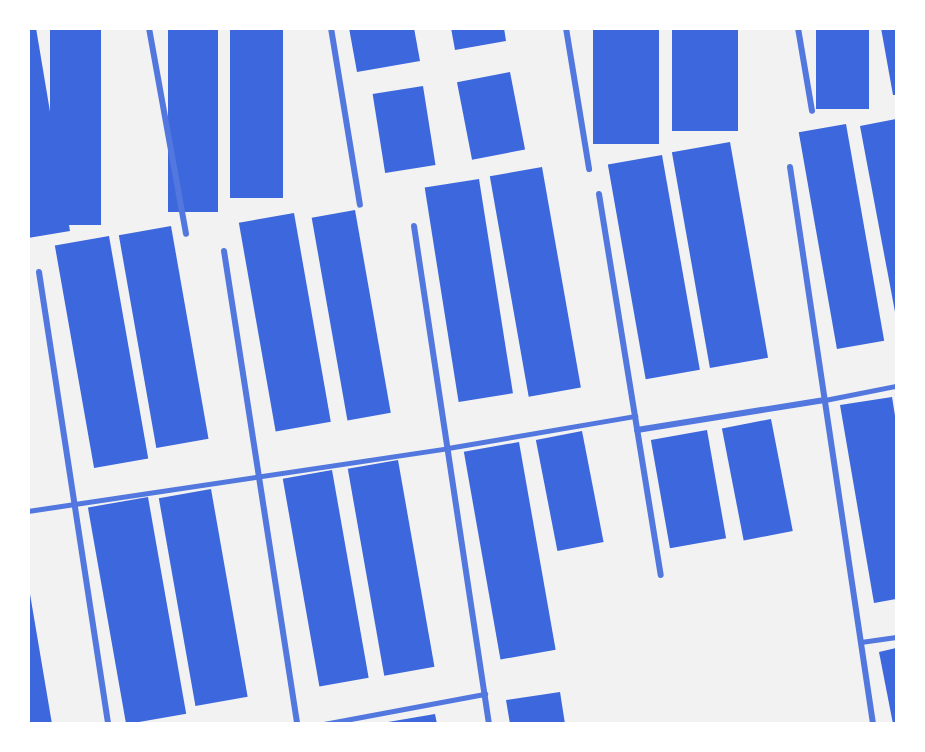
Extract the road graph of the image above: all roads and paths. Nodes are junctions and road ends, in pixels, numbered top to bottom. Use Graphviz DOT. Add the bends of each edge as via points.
graph roads {
  1 [pos="149,28"];
  2 [pos="331,28"];
  3 [pos="566,28"];
  4 [pos="798,28"];
  5 [pos="812,111"];
  6 [pos="790,167"];
  7 [pos="589,169"];
  8 [pos="599,194"];
  9 [pos="360,205"];
  10 [pos="414,226"];
  11 [pos="186,234"];
  12 [pos="224,250"];
  13 [pos="39,272"];
  14 [pos="897,386"];
  15 [pos="825,400"];
  16 [pos="635,416"];
  17 [pos="637,430"];
  18 [pos="448,448"];
  19 [pos="259,476"];
  20 [pos="74,504"];
  21 [pos="28,511"];
  22 [pos="661,575"];
  23 [pos="897,637"];
  24 [pos="861,642"];
  25 [pos="485,694"];
  26 [pos="108,723"];
  27 [pos="297,723"];
  28 [pos="324,723"];
  29 [pos="489,723"];
  30 [pos="873,723"];
  1 -- 11 [label="street"];
  2 -- 9 [label="street"];
  3 -- 7 [label="street"];
  4 -- 5 [label="street"];
  6 -- 15 [label="street"];
  8 -- 16 [label="street"];
  10 -- 18 [label="street"];
  12 -- 19 [label="street"];
  13 -- 20 [label="street"];
  14 -- 15 [label="lane"];
  15 -- 17 [label="street"];
  15 -- 24 [label="street"];
  16 -- 17 [label="street"];
  16 -- 18 [label="lane"];
  17 -- 22 [label="street"];
  18 -- 19 [label="lane"];
  18 -- 25 [label="street"];
  19 -- 20 [label="lane"];
  19 -- 27 [label="street"];
  20 -- 21 [label="lane"];
  20 -- 26 [label="street"];
  23 -- 24 [label="lane"];
  24 -- 30 [label="street"];
  25 -- 28 [label="lane"];
  25 -- 29 [label="street"];
}
